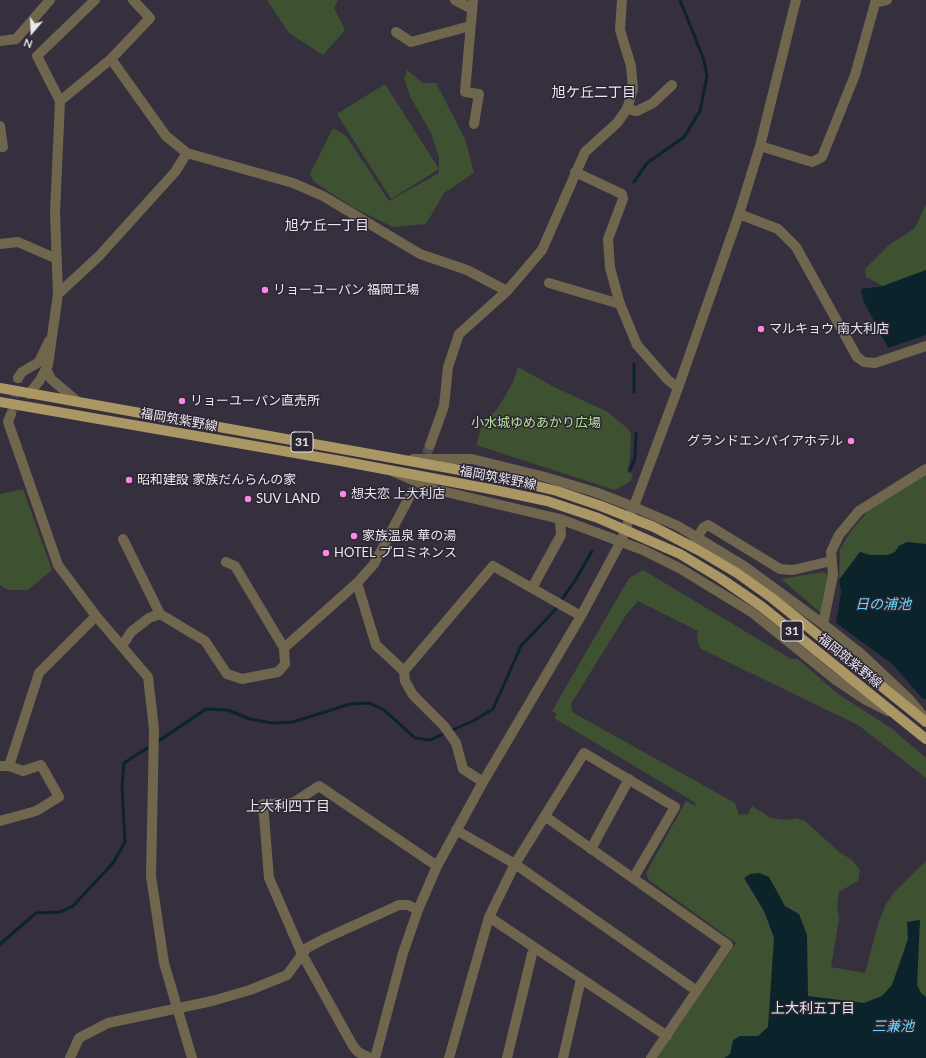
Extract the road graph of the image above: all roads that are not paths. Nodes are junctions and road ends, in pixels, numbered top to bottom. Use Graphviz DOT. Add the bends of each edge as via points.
graph roads {
  1 [pos="50,0"];
  2 [pos="95,0"];
  3 [pos="133,0"];
  4 [pos="455,0"];
  5 [pos="622,0"];
  6 [pos="796,0"];
  7 [pos="887,0"];
  8 [pos="876,2"];
  9 [pos="473,5"];
  10 [pos="470,26"];
  11 [pos="396,32"];
  12 [pos="0,41"];
  13 [pos="111,59"];
  14 [pos="672,84"];
  15 [pos="60,101"];
  16 [pos="627,109"];
  17 [pos="474,124"];
  18 [pos="0,126"];
  19 [pos="760,146"];
  20 [pos="0,147"];
  21 [pos="187,153"];
  22 [pos="575,172"];
  23 [pos="739,214"];
  24 [pos="0,244"];
  25 [pos="57,259"];
  26 [pos="549,283"];
  27 [pos="507,290"];
  28 [pos="58,294"];
  29 [pos="620,304"];
  30 [pos="55,328"];
  31 [pos="926,346"];
  32 [pos="47,371"];
  33 [pos="18,378"];
  34 [pos="0,388"];
  35 [pos="678,388"];
  36 [pos="29,394"];
  37 [pos="0,402"];
  38 [pos="78,402"];
  39 [pos="6,418"];
  40 [pos="430,445"];
  41 [pos="395,459"];
  42 [pos="926,468"];
  43 [pos="389,470"];
  44 [pos="412,492"];
  45 [pos="634,507"];
  46 [pos="560,519"];
  47 [pos="123,539"];
  48 [pos="696,539"];
  49 [pos="621,541"];
  50 [pos="831,561"];
  51 [pos="226,562"];
  52 [pos="357,583"];
  53 [pos="532,588"];
  54 [pos="160,614"];
  55 [pos="96,616"];
  56 [pos="581,616"];
  57 [pos="823,624"];
  58 [pos="122,646"];
  59 [pos="284,648"];
  60 [pos="404,671"];
  61 [pos="897,716"];
  62 [pos="926,720"];
  63 [pos="926,739"];
  64 [pos="4,766"];
  65 [pos="629,779"];
  66 [pos="483,782"];
  67 [pos="546,817"];
  68 [pos="0,821"];
  69 [pos="456,830"];
  70 [pos="591,848"];
  71 [pos="515,864"];
  72 [pos="436,866"];
  73 [pos="634,877"];
  74 [pos="418,910"];
  75 [pos="489,917"];
  76 [pos="535,949"];
  77 [pos="302,954"];
  78 [pos="582,979"];
  79 [pos="697,991"];
  80 [pos="178,1009"];
  81 [pos="667,1036"];
  82 [pos="70,1058"];
  83 [pos="192,1058"];
  84 [pos="370,1058"];
  85 [pos="374,1058"];
  86 [pos="449,1058"];
  87 [pos="507,1058"];
  88 [pos="563,1058"];
  89 [pos="651,1058"];
  1 -- 12 [label="street" via="16,39"];
  2 -- 15 [label="street" via="37,56"];
  3 -- 13 [label="street" via="150,18"];
  4 -- 9 [label="street"];
  5 -- 16 [label="street" via="620,30 631,66 634,89"];
  6 -- 19 [label="street"];
  7 -- 8 [label="street"];
  8 -- 19 [label="street" via="855,75 822,157 812,162"];
  9 -- 10 [label="street"];
  10 -- 11 [label="street" via="411,42"];
  10 -- 17 [label="street" via="465,92 479,94"];
  13 -- 15 [label="street"];
  13 -- 21 [label="street" via="166,136"];
  14 -- 16 [label="street" via="653,103 638,111"];
  15 -- 25 [label="street" via="55,213"];
  16 -- 22 [label="street" via="617,123 585,152"];
  18 -- 20 [label="street" via="3,146"];
  19 -- 23 [label="street"];
  21 -- 27 [label="street" via="293,183 323,196 420,254 467,270"];
  21 -- 28 [label="street" via="175,172 99,256"];
  22 -- 27 [label="street" via="542,250"];
  22 -- 29 [label="street" via="622,194 623,199 608,239 610,268"];
  23 -- 31 [label="street" via="778,229 796,246 857,357 875,363"];
  23 -- 35 [label="street"];
  24 -- 25 [label="street" via="18,242"];
  25 -- 28 [label="street"];
  26 -- 29 [label="street"];
  27 -- 40 [label="street" via="467,326 455,342 448,367 444,406"];
  28 -- 30 [label="street"];
  29 -- 35 [label="street" via="637,345"];
  30 -- 32 [label="street"];
  30 -- 33 [label="street" via="39,362 22,372"];
  32 -- 36 [label="street"];
  32 -- 38 [label="street" via="51,379"];
  34 -- 36 [label="main road, 福岡筑紫野線 / 31"];
  35 -- 45 [label="street"];
  36 -- 38 [label="main road, 福岡筑紫野線 / 31"];
  37 -- 43 [label="main road, 福岡筑紫野線 / 31"];
  38 -- 41 [label="main road, 福岡筑紫野線 / 31"];
  39 -- 55 [label="street" via="58,565"];
  41 -- 45 [label="street" via="472,459 545,477"];
  41 -- 62 [label="main road, 福岡筑紫野線 / 31" via="499,477 557,491 654,527 700,551 772,598"];
  42 -- 50 [label="street" via="859,511 839,535 831,552"];
  43 -- 46 [label="street" via="433,489"];
  43 -- 61 [label="main road, 福岡筑紫野線 / 31" via="547,501 647,538 707,570 761,606"];
  44 -- 52 [label="street" via="374,564"];
  45 -- 48 [label="street"];
  45 -- 49 [label="street"];
  46 -- 49 [label="street"];
  46 -- 53 [label="street" via="561,535"];
  47 -- 54 [label="street"];
  48 -- 50 [label="street" via="705,526 710,526 780,569 787,570"];
  48 -- 57 [label="street" via="744,566"];
  49 -- 56 [label="street"];
  49 -- 61 [label="street" via="682,567 752,612 836,680"];
  50 -- 57 [label="street" via="833,575"];
  51 -- 59 [label="street" via="234,566"];
  52 -- 59 [label="street"];
  52 -- 60 [label="street" via="376,645"];
  53 -- 56 [label="street"];
  53 -- 60 [label="street" via="494,566"];
  54 -- 58 [label="street" via="149,618 131,632"];
  54 -- 59 [label="street" via="205,641 227,674 242,679 278,672 285,664"];
  55 -- 58 [label="street"];
  55 -- 64 [label="street" via="39,673"];
  56 -- 66 [label="street"];
  57 -- 62 [label="street" via="860,653 909,699"];
  58 -- 80 [label="street" via="148,677 154,729 151,876 164,963"];
  60 -- 66 [label="street" via="405,681 413,695 444,726 456,743 463,769"];
  61 -- 63 [label="main road, 福岡筑紫野線 / 31"];
  64 -- 68 [label="street" via="23,771 41,765 59,797 36,811"];
  65 -- 67 [label="street" via="584,753"];
  65 -- 70 [label="street"];
  65 -- 73 [label="street" via="675,807"];
  66 -- 69 [label="street"];
  67 -- 70 [label="street"];
  67 -- 71 [label="street"];
  69 -- 71 [label="street"];
  69 -- 72 [label="street"];
  70 -- 73 [label="street"];
  71 -- 75 [label="street"];
  71 -- 79 [label="street"];
  72 -- 74 [label="street"];
  72 -- 77 [label="street" via="319,786 293,803 263,804 269,878"];
  73 -- 79 [label="street" via="728,944"];
  74 -- 77 [label="street" via="408,905 399,905 324,939 307,948"];
  74 -- 85 [label="street"];
  75 -- 76 [label="street"];
  75 -- 86 [label="street"];
  76 -- 78 [label="street"];
  76 -- 87 [label="street"];
  77 -- 80 [label="street" via="287,975 250,990"];
  77 -- 84 [label="street" via="353,1046 358,1052"];
  78 -- 81 [label="street"];
  78 -- 88 [label="street"];
  79 -- 81 [label="street"];
  80 -- 82 [label="street" via="102,1026 78,1038"];
  80 -- 83 [label="street"];
  81 -- 89 [label="street"];
}
